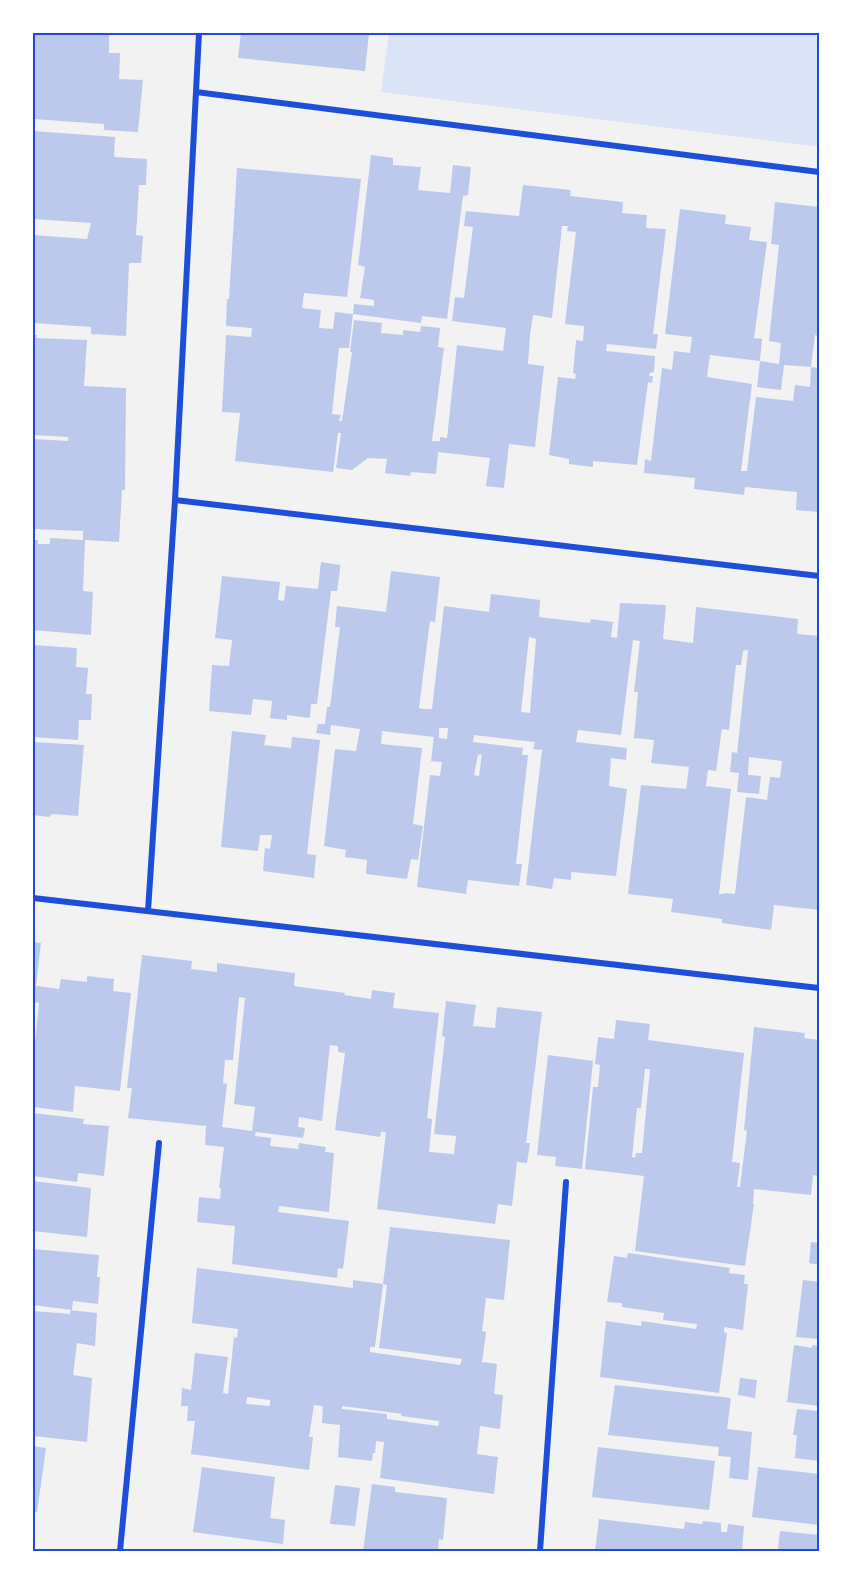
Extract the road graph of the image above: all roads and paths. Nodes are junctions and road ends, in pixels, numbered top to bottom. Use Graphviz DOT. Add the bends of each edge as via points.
graph roads {
  1 [pos="199,33"];
  2 [pos="196,92"];
  3 [pos="819,172"];
  4 [pos="175,500"];
  5 [pos="819,576"];
  6 [pos="33,898"];
  7 [pos="148,911"];
  8 [pos="819,988"];
  9 [pos="159,1143"];
  10 [pos="566,1182"];
  11 [pos="120,1551"];
  12 [pos="540,1551"];
  1 -- 2 [label="street"];
  2 -- 3 [label="street"];
  2 -- 4 [label="street"];
  4 -- 5 [label="street"];
  4 -- 7 [label="street"];
  6 -- 7 [label="street"];
  7 -- 8 [label="street"];
  9 -- 11 [label="street"];
  10 -- 12 [label="street"];
}
